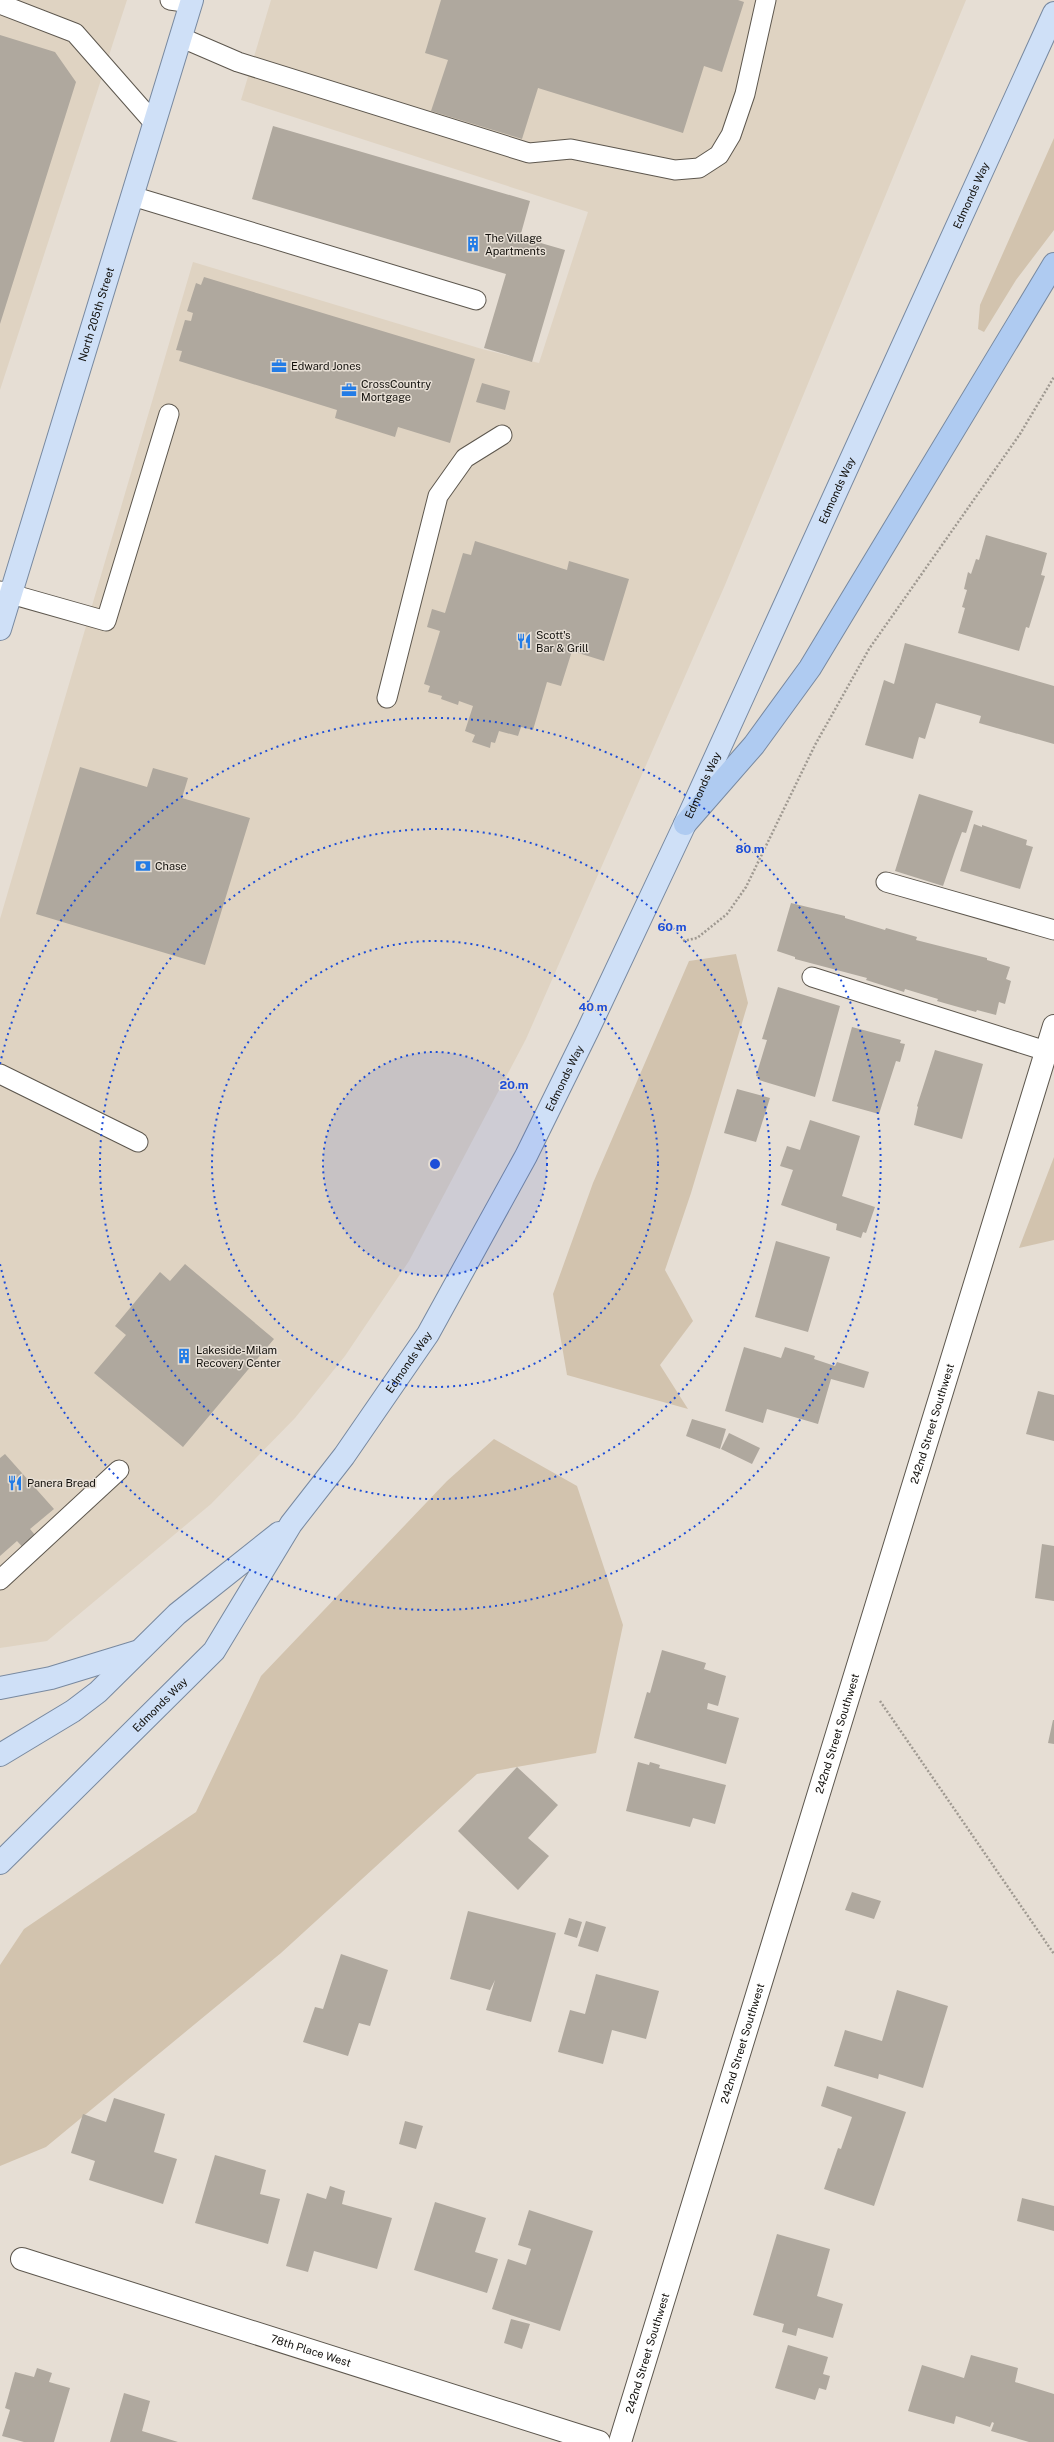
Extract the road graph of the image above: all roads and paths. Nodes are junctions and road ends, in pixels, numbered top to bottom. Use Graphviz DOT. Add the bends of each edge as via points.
graph roads {
  1 [pos="766,0"];
  2 [pos="184,1"];
  3 [pos="0,4"];
  4 [pos="1054,13"];
  5 [pos="180,37"];
  6 [pos="154,123"];
  7 [pos="132,196"];
  8 [pos="1054,264"];
  9 [pos="476,300"];
  10 [pos="1054,376"];
  11 [pos="170,414"];
  12 [pos="502,435"];
  13 [pos="5,592"];
  14 [pos="0,629"];
  15 [pos="387,698"];
  16 [pos="685,824"];
  17 [pos="886,882"];
  18 [pos="1054,930"];
  19 [pos="683,941"];
  20 [pos="812,977"];
  21 [pos="1054,1026"];
  22 [pos="1046,1051"];
  23 [pos="2,1075"];
  24 [pos="138,1142"];
  25 [pos="119,1470"];
  26 [pos="291,1524"];
  27 [pos="0,1580"];
  28 [pos="144,1648"];
  29 [pos="858,1669"];
  30 [pos="0,1688"];
  31 [pos="0,1755"];
  32 [pos="0,1863"];
  33 [pos="1054,1954"];
  34 [pos="22,2259"];
  35 [pos="599,2442"];
  36 [pos="620,2442"];
  1 -- 5 [label="lane" via="745,94 731,135 719,155 699,168 675,170 571,149 529,153 238,62"];
  2 -- 5 [label="main road, North 205th Street"];
  3 -- 6 [label="lane" via="75,33"];
  4 -- 16 [label="main road, Edmonds Way"];
  5 -- 6 [label="main road, North 205th Street"];
  6 -- 7 [label="main road, North 205th Street"];
  7 -- 9 [label="lane"];
  7 -- 13 [label="main road, North 205th Street"];
  8 -- 16 [label="highway" via="810,668 754,745"];
  10 -- 19 [label="path" via="1020,434 868,649 815,745 746,886 727,914 697,938"];
  11 -- 13 [label="lane" via="106,621"];
  12 -- 15 [label="lane" via="465,458 438,496"];
  13 -- 14 [label="main road, North 205th Street"];
  16 -- 26 [label="main road, Edmonds Way" via="526,1156 428,1334 344,1456"];
  17 -- 18 [label="lane"];
  20 -- 22 [label="lane"];
  21 -- 22 [label="street, 242nd Street Southwest"];
  22 -- 29 [label="street, 242nd Street Southwest"];
  23 -- 24 [label="lane"];
  25 -- 27 [label="lane"];
  26 -- 28 [label="main road, Edmonds Way" via="177,1614"];
  26 -- 32 [label="main road, Edmonds Way" via="214,1651"];
  28 -- 30 [label="main road" via="99,1665 52,1678"];
  28 -- 31 [label="main road, Edmonds Way" via="98,1692 73,1711"];
  29 -- 33 [label="path"];
  29 -- 36 [label="street, 242nd Street Southwest"];
  34 -- 35 [label="street, 78th Place West"];
}
